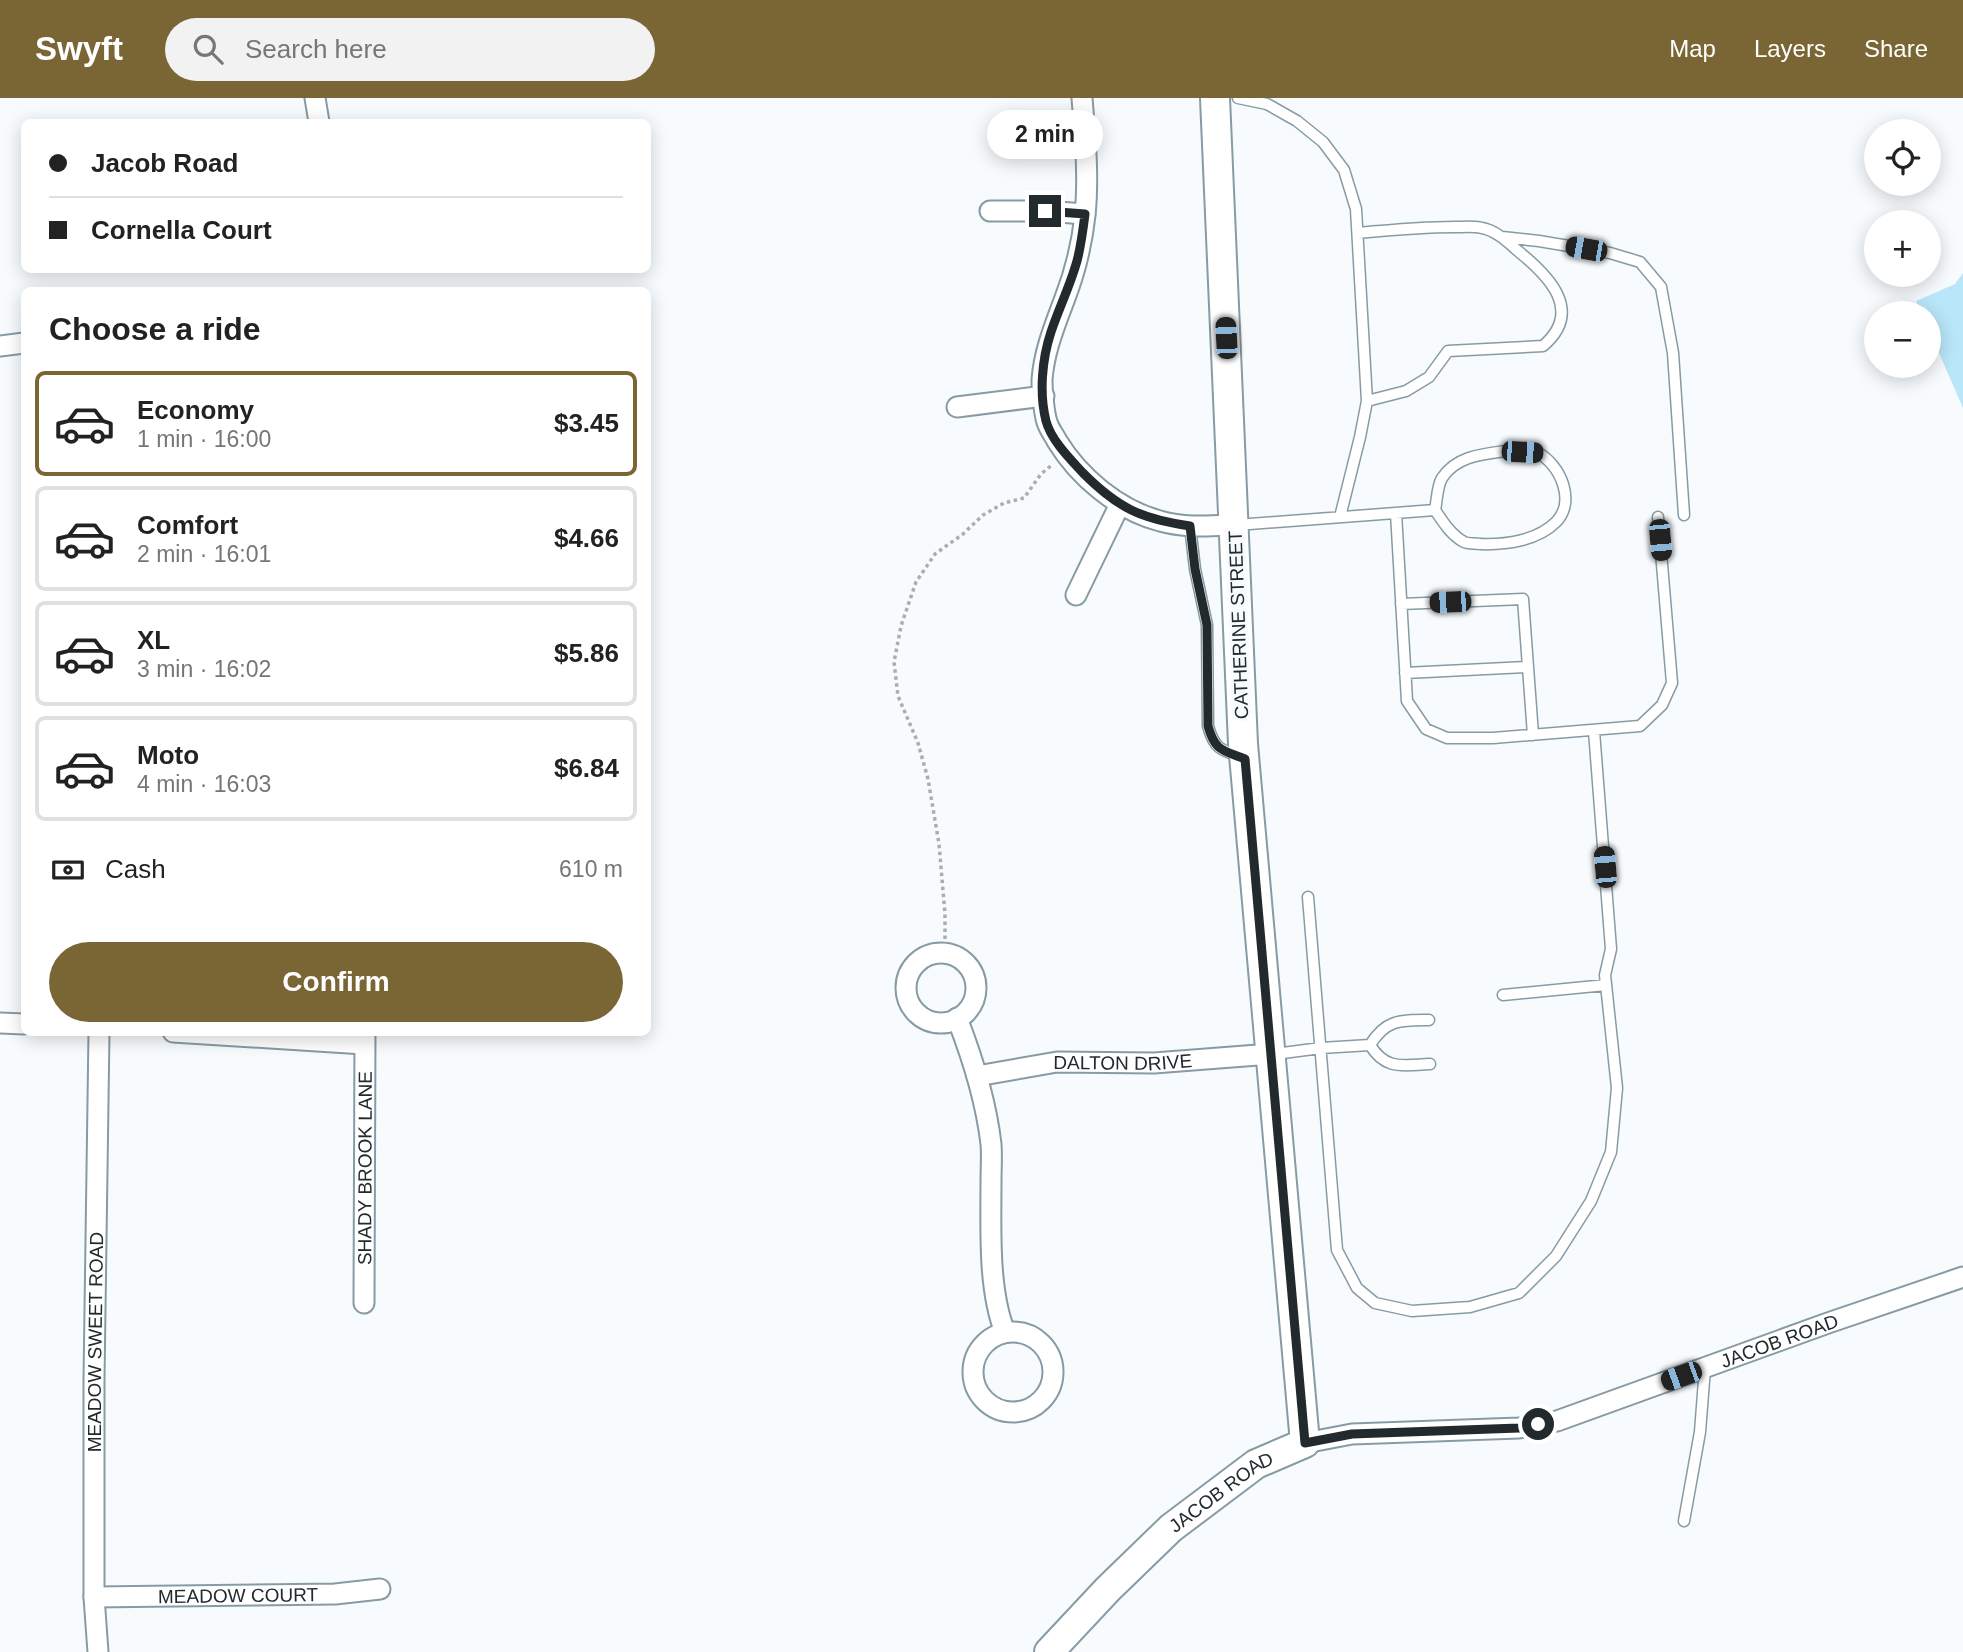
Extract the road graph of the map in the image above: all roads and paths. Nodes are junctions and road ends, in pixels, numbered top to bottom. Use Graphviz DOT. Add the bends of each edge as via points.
graph roads {
  1 [pos="315,98"];
  2 [pos="1082,98"];
  3 [pos="1214,98"];
  4 [pos="1238,98"];
  5 [pos="318,119"];
  6 [pos="990,211"];
  7 [pos="1085,214"];
  8 [pos="1358,233"];
  9 [pos="1501,237"];
  10 [pos="21,342"];
  11 [pos="0,346"];
  12 [pos="1044,396"];
  13 [pos="1367,401"];
  14 [pos="957,407"];
  15 [pos="1065,454"];
  16 [pos="1120,505"];
  17 [pos="1435,510"];
  18 [pos="1396,513"];
  19 [pos="1684,515"];
  20 [pos="1340,517"];
  21 [pos="1658,517"];
  22 [pos="1234,525"];
  23 [pos="1190,526"];
  24 [pos="1076,595"];
  25 [pos="1401,604"];
  26 [pos="1528,667"];
  27 [pos="1405,673"];
  28 [pos="1594,731"];
  29 [pos="1533,735"];
  30 [pos="1245,759"];
  31 [pos="1308,897"];
  32 [pos="945,953"];
  33 [pos="1606,985"];
  34 [pos="1503,995"];
  35 [pos="957,1018"];
  36 [pos="1429,1020"];
  37 [pos="0,1023"];
  38 [pos="21,1024"];
  39 [pos="99,1036"];
  40 [pos="300,1036"];
  41 [pos="364,1038"];
  42 [pos="1370,1045"];
  43 [pos="1321,1048"];
  44 [pos="1270,1054"];
  45 [pos="1430,1064"];
  46 [pos="977,1076"];
  47 [pos="1963,1276"];
  48 [pos="364,1303"];
  49 [pos="1005,1332"];
  50 [pos="1705,1367"];
  51 [pos="1305,1443"];
  52 [pos="1684,1521"];
  53 [pos="380,1589"];
  54 [pos="94,1597"];
  55 [pos="97,1652"];
  56 [pos="1049,1652"];
  1 -- 5 [label="street"];
  2 -- 7 [label="street"];
  3 -- 22 [label="street, CATHERINE STREET"];
  4 -- 8 [label="lane" via="1267,104 1323,142 1344,170"];
  6 -- 7 [label="street"];
  7 -- 12 [label="street" via="1077,260 1051,333 1042,380"];
  8 -- 9 [label="lane" via="1484,228"];
  8 -- 13 [label="lane"];
  9 -- 13 [label="lane" via="1535,264 1559,293 1563,312 1555,336 1543,346 1448,351 1429,377 1406,391"];
  9 -- 19 [label="lane" via="1610,253 1640,262 1661,287 1673,353"];
  10 -- 11 [label="street"];
  12 -- 14 [label="street"];
  12 -- 15 [label="street" via="1047,423"];
  13 -- 20 [label="lane"];
  15 -- 16 [label="street"];
  15 -- 32 [label="path" via="1041,474 1024,498 983,515 935,554 916,582 901,626 894,662 898,696 928,779 939,844"];
  16 -- 23 [label="street" via="1162,522"];
  16 -- 24 [label="street"];
  17 -- 17 [label="lane" via="1440,480 1453,465 1474,455 1506,451 1537,453 1551,465 1562,479 1566,503 1557,521 1537,535 1502,544 1465,543"];
  17 -- 18 [label="lane"];
  18 -- 20 [label="lane"];
  18 -- 25 [label="lane"];
  20 -- 22 [label="lane"];
  21 -- 28 [label="lane" via="1672,683 1662,705 1640,726"];
  22 -- 23 [label="street"];
  22 -- 30 [label="street, CATHERINE STREET"];
  23 -- 30 [label="lane" via="1207,625 1208,726 1212,742"];
  25 -- 26 [label="lane" via="1522,599"];
  25 -- 27 [label="lane"];
  26 -- 27 [label="lane"];
  26 -- 29 [label="lane"];
  27 -- 29 [label="lane" via="1407,701 1426,729 1447,738"];
  28 -- 29 [label="lane"];
  28 -- 33 [label="lane" via="1611,949"];
  30 -- 44 [label="street, CATHERINE STREET"];
  31 -- 43 [label="lane"];
  32 -- 35 [label="street" via="969,966 975,979 971,1005"];
  32 -- 35 [label="street" via="919,960 910,971 907,997 923,1019 937,1023"];
  33 -- 34 [label="lane"];
  33 -- 43 [label="lane" via="1618,1088 1611,1152 1591,1201 1556,1256 1519,1293 1470,1307 1412,1311 1375,1303 1357,1288 1337,1250"];
  35 -- 46 [label="street"];
  36 -- 42 [label="lane" via="1387,1025"];
  37 -- 38 [label="street"];
  39 -- 54 [label="street, MEADOW SWEET ROAD"];
  40 -- 41 [label="street"];
  41 -- 48 [label="street, SHADY BROOK LANE"];
  42 -- 43 [label="lane"];
  42 -- 45 [label="lane" via="1388,1064"];
  43 -- 44 [label="lane"];
  44 -- 46 [label="street, DALTON DRIVE" via="1154,1063 1057,1062"];
  44 -- 51 [label="street, CATHERINE STREET"];
  46 -- 49 [label="street" via="991,1145 994,1295"];
  47 -- 50 [label="street, JACOB ROAD"];
  49 -- 49 [label="street" via="990,1338 979,1350 973,1380 979,1395 991,1406 1022,1412 1037,1406 1048,1394 1054,1363 1036,1337"];
  50 -- 51 [label="street, JACOB ROAD" via="1557,1421 1519,1428 1352,1434"];
  50 -- 52 [label="lane" via="1700,1432"];
  51 -- 56 [label="street, JACOB ROAD" via="1256,1464 1171,1528"];
  53 -- 54 [label="street, MEADOW COURT" via="335,1594"];
  54 -- 55 [label="street, MEADOW SWEET ROAD"];
}
